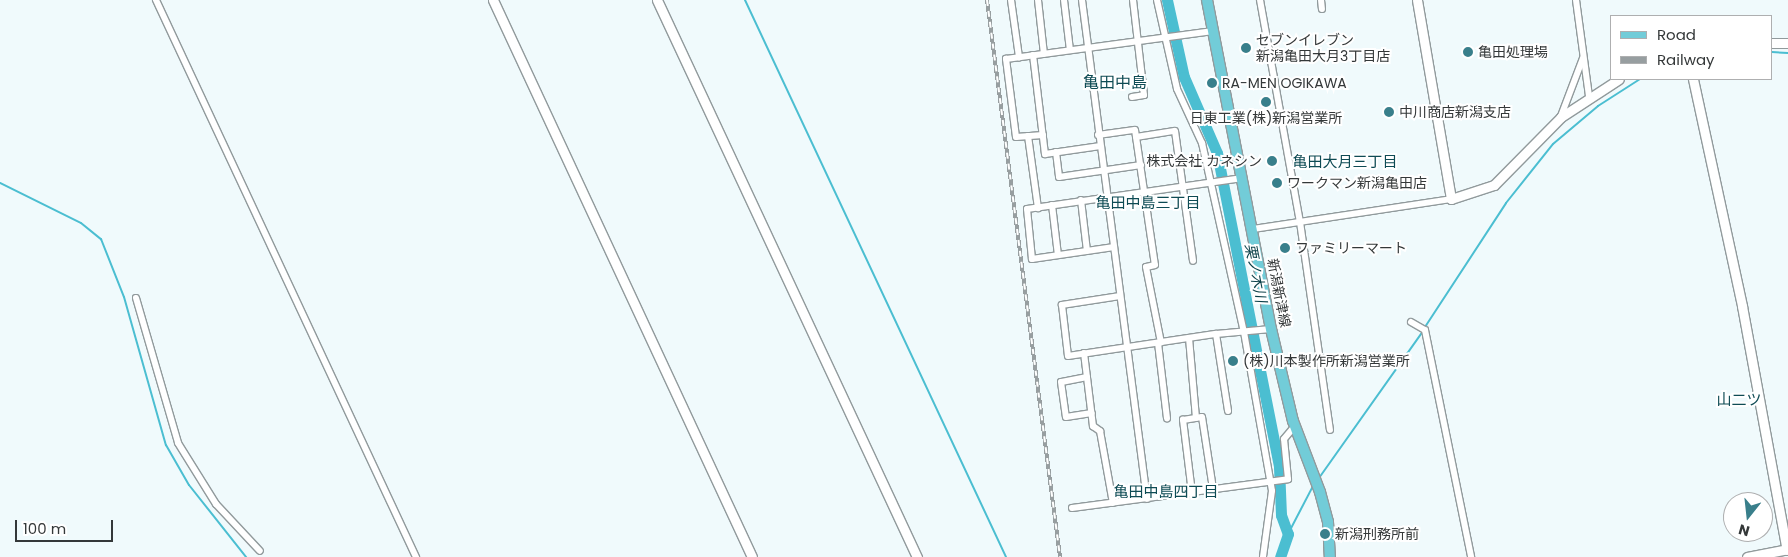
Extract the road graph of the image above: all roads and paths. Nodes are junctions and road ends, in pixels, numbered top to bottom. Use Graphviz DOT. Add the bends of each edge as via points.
graph roads {
  1 [pos="156,0"];
  2 [pos="493,0"];
  3 [pos="657,0"];
  4 [pos="1011,0"];
  5 [pos="1038,0"];
  6 [pos="1064,0"];
  7 [pos="1082,0"];
  8 [pos="1133,0"];
  9 [pos="1157,0"];
  10 [pos="1207,0"];
  11 [pos="1268,0"];
  12 [pos="1321,0"];
  13 [pos="1417,0"];
  14 [pos="1576,0"];
  15 [pos="1260,1"];
  16 [pos="1322,9"];
  17 [pos="1213,31"];
  18 [pos="1164,37"];
  19 [pos="1138,41"];
  20 [pos="1773,42"];
  21 [pos="1788,43"];
  22 [pos="1087,48"];
  23 [pos="1070,50"];
  24 [pos="1044,54"];
  25 [pos="1033,55"];
  26 [pos="1019,57"];
  27 [pos="1584,57"];
  28 [pos="1617,80"];
  29 [pos="1693,80"];
  30 [pos="1589,96"];
  31 [pos="1132,97"];
  32 [pos="1560,117"];
  33 [pos="1043,135"];
  34 [pos="1098,135"];
  35 [pos="1028,136"];
  36 [pos="1136,137"];
  37 [pos="1100,146"];
  38 [pos="1056,152"];
  39 [pos="1140,165"];
  40 [pos="1103,170"];
  41 [pos="1241,178"];
  42 [pos="1210,184"];
  43 [pos="1182,188"];
  44 [pos="1145,193"];
  45 [pos="1107,198"];
  46 [pos="1451,199"];
  47 [pos="1081,200"];
  48 [pos="1052,205"];
  49 [pos="1038,208"];
  50 [pos="1300,222"];
  51 [pos="1253,229"];
  52 [pos="1114,247"];
  53 [pos="1087,251"];
  54 [pos="1058,255"];
  55 [pos="1193,261"];
  56 [pos="1120,296"];
  57 [pos="136,298"];
  58 [pos="1412,322"];
  59 [pos="1271,330"];
  60 [pos="1244,332"];
  61 [pos="1216,334"];
  62 [pos="1188,338"];
  63 [pos="1160,343"];
  64 [pos="1127,348"];
  65 [pos="1084,353"];
  66 [pos="1087,378"];
  67 [pos="1228,411"];
  68 [pos="1092,413"];
  69 [pos="1167,418"];
  70 [pos="1196,418"];
  71 [pos="1294,426"];
  72 [pos="1330,430"];
  73 [pos="1271,482"];
  74 [pos="1213,489"];
  75 [pos="1192,493"];
  76 [pos="1147,499"];
  77 [pos="1113,503"];
  78 [pos="1072,508"];
  79 [pos="1788,550"];
  80 [pos="260,551"];
  81 [pos="416,557"];
  82 [pos="752,557"];
  83 [pos="917,557"];
  84 [pos="1264,557"];
  85 [pos="1330,557"];
  86 [pos="1471,557"];
  87 [pos="1747,557"];
  1 -- 81 [label="street"];
  2 -- 82 [label="street"];
  3 -- 83 [label="street"];
  4 -- 26 [label="street"];
  5 -- 24 [label="street"];
  6 -- 23 [label="street"];
  7 -- 22 [label="street"];
  8 -- 19 [label="street"];
  9 -- 18 [label="street"];
  10 -- 17 [label="main road, 新潟新津線"];
  11 -- 15 [label="street"];
  12 -- 16 [label="street"];
  13 -- 46 [label="street"];
  14 -- 27 [label="street"];
  15 -- 50 [label="street"];
  17 -- 18 [label="street"];
  17 -- 41 [label="main road, 新潟新津線"];
  18 -- 19 [label="street"];
  18 -- 42 [label="street" via="1177,89 1202,143"];
  19 -- 22 [label="street"];
  19 -- 31 [label="street" via="1144,95"];
  20 -- 21 [label="street"];
  22 -- 23 [label="street"];
  22 -- 34 [label="street"];
  23 -- 24 [label="street"];
  24 -- 25 [label="street"];
  25 -- 26 [label="street"];
  25 -- 33 [label="street"];
  26 -- 35 [label="street" via="1006,59 1016,137"];
  27 -- 30 [label="street"];
  27 -- 32 [label="street"];
  28 -- 30 [label="street"];
  29 -- 79 [label="street" via="1742,306"];
  30 -- 32 [label="street"];
  32 -- 46 [label="street" via="1494,185"];
  33 -- 35 [label="street"];
  33 -- 38 [label="street" via="1045,154"];
  34 -- 36 [label="street" via="1135,130"];
  34 -- 37 [label="street"];
  35 -- 49 [label="street"];
  36 -- 39 [label="street"];
  36 -- 43 [label="street" via="1175,132"];
  37 -- 38 [label="street"];
  37 -- 40 [label="street"];
  38 -- 40 [label="street" via="1059,177"];
  39 -- 40 [label="street"];
  39 -- 44 [label="street"];
  40 -- 45 [label="street"];
  41 -- 42 [label="street"];
  41 -- 51 [label="main road, 新潟新津線"];
  42 -- 43 [label="street"];
  42 -- 60 [label="street"];
  43 -- 44 [label="street"];
  43 -- 55 [label="street"];
  44 -- 45 [label="street"];
  44 -- 63 [label="street" via="1155,265 1146,267"];
  45 -- 47 [label="street"];
  45 -- 52 [label="street"];
  46 -- 50 [label="street"];
  47 -- 48 [label="street"];
  47 -- 53 [label="street"];
  48 -- 49 [label="street"];
  48 -- 54 [label="street"];
  49 -- 54 [label="street" via="1027,209 1032,259"];
  50 -- 51 [label="street"];
  50 -- 72 [label="street"];
  51 -- 59 [label="main road, 新潟新津線"];
  52 -- 53 [label="street"];
  52 -- 56 [label="street"];
  53 -- 54 [label="street"];
  56 -- 64 [label="street"];
  56 -- 65 [label="street" via="1062,304 1068,356"];
  57 -- 80 [label="street" via="178,443 216,504"];
  58 -- 86 [label="street" via="1425,330"];
  59 -- 60 [label="street"];
  59 -- 71 [label="main road, 新潟新津線"];
  60 -- 61 [label="street"];
  60 -- 73 [label="street"];
  61 -- 62 [label="street"];
  61 -- 67 [label="street"];
  62 -- 63 [label="street"];
  62 -- 70 [label="street"];
  63 -- 64 [label="street"];
  63 -- 69 [label="street"];
  64 -- 65 [label="street"];
  64 -- 76 [label="street"];
  65 -- 66 [label="street"];
  66 -- 68 [label="street"];
  66 -- 68 [label="street" via="1062,382 1066,417"];
  68 -- 77 [label="street" via="1093,426 1100,431"];
  70 -- 74 [label="street" via="1202,417"];
  70 -- 75 [label="street" via="1183,420"];
  71 -- 73 [label="street" via="1284,439 1288,479"];
  71 -- 85 [label="main road, 新潟新津線" via="1320,492 1328,522"];
  73 -- 74 [label="street"];
  73 -- 84 [label="street"];
  74 -- 75 [label="street"];
  75 -- 76 [label="street"];
  76 -- 77 [label="street"];
  77 -- 78 [label="street"];
  79 -- 87 [label="street"];
}
